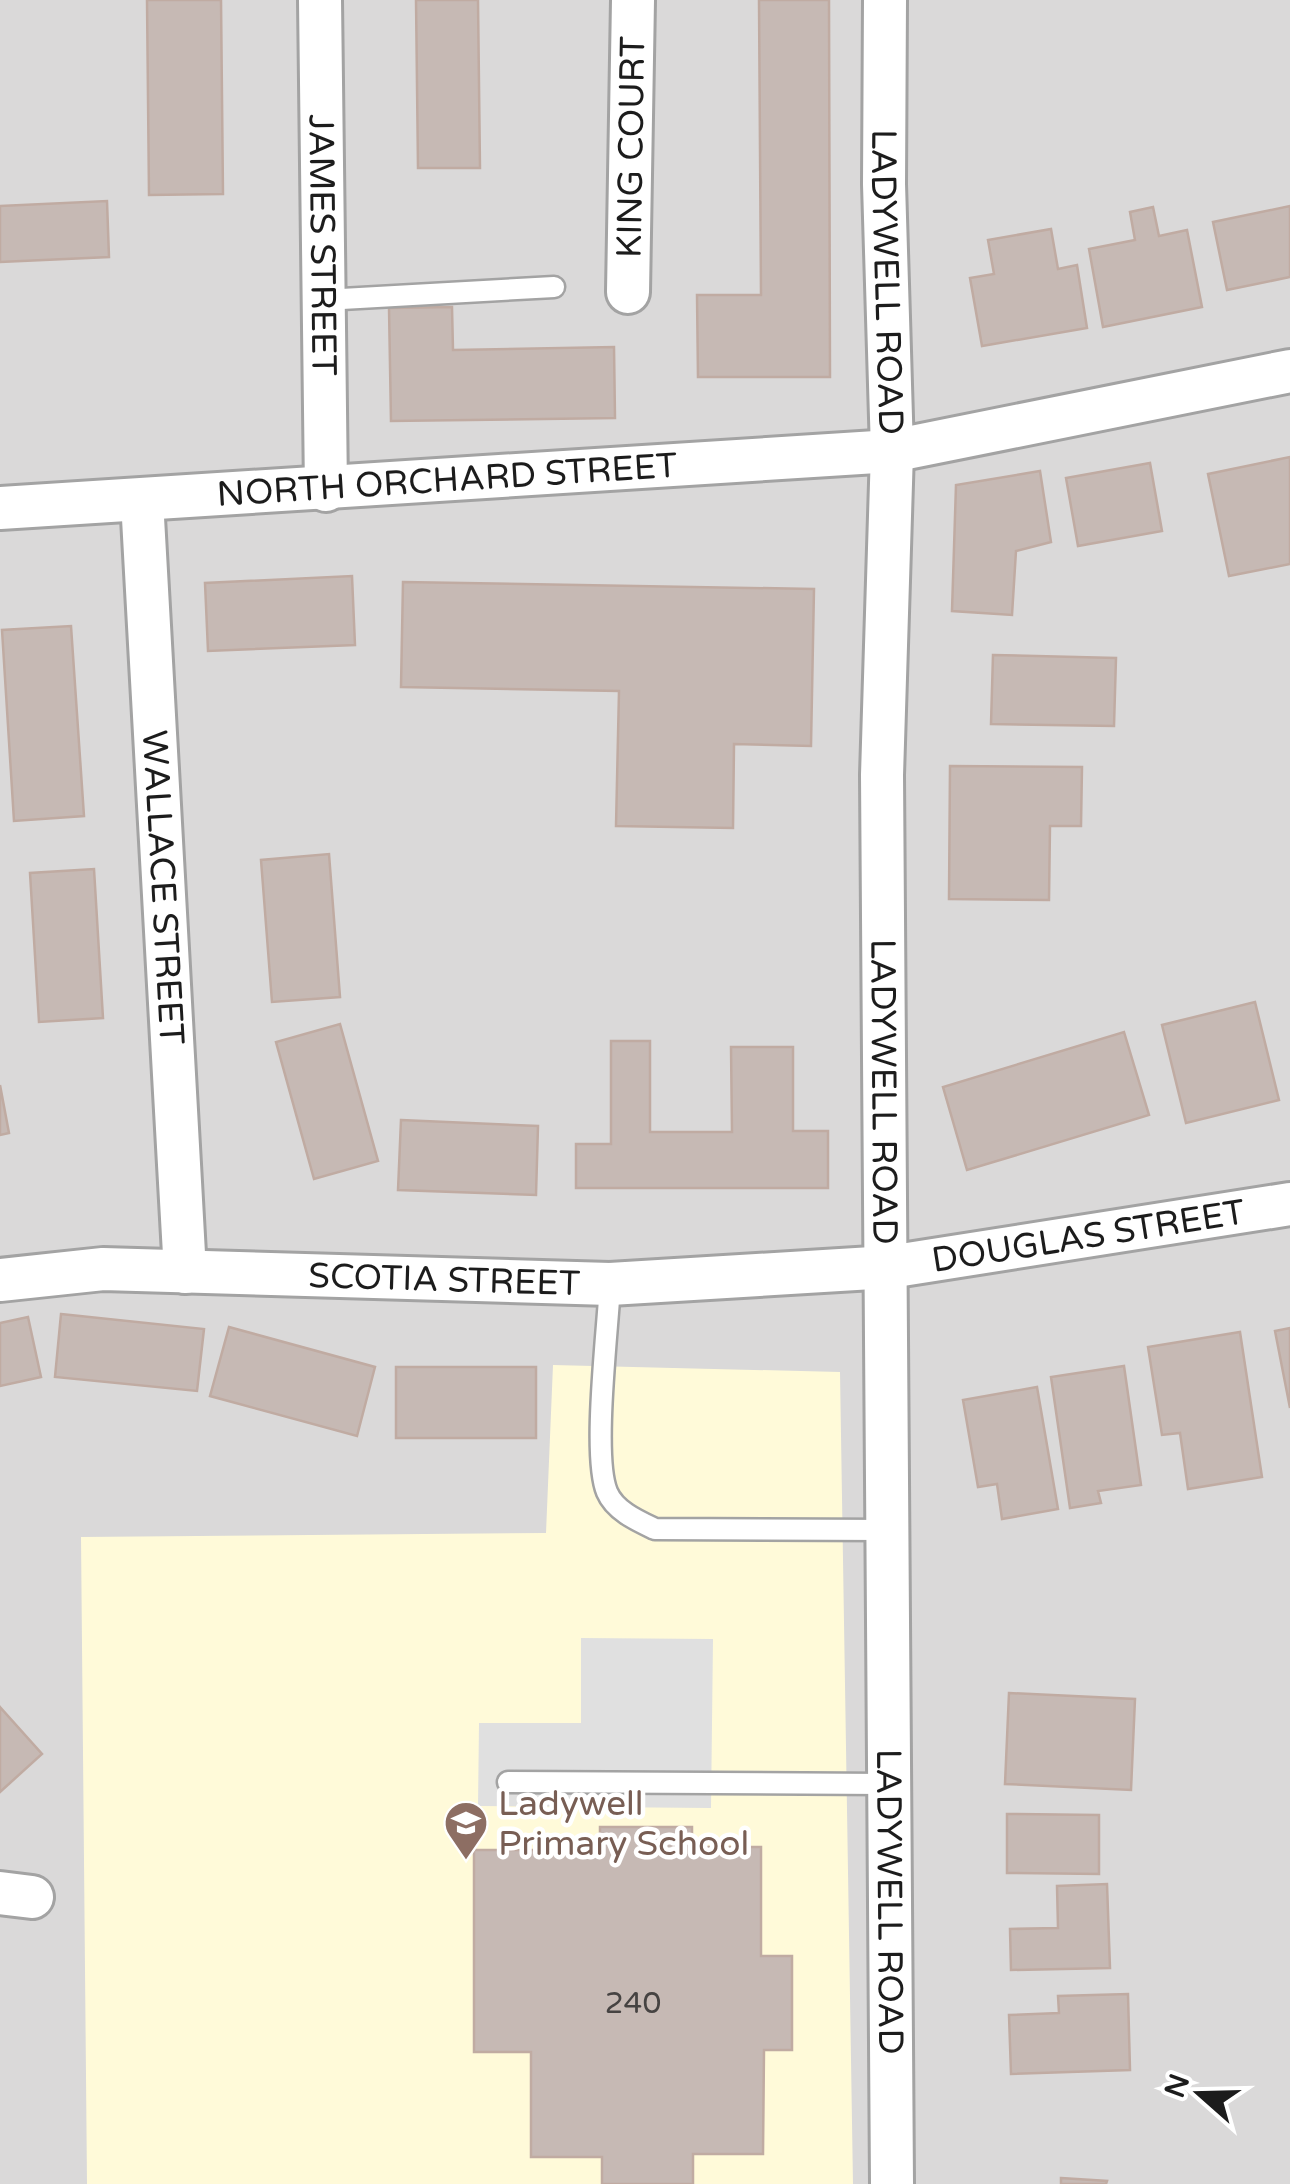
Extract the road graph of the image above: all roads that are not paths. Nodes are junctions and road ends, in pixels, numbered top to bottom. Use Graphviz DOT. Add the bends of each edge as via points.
graph roads {
  1 [pos="320,0"];
  2 [pos="633,0"];
  3 [pos="885,0"];
  4 [pos="554,287"];
  5 [pos="628,292"];
  6 [pos="324,300"];
  7 [pos="1290,371"];
  8 [pos="892,451"];
  9 [pos="326,490"];
  10 [pos="142,500"];
  11 [pos="0,508"];
  12 [pos="1290,1204"];
  13 [pos="889,1267"];
  14 [pos="186,1272"];
  15 [pos="0,1280"];
  16 [pos="610,1284"];
  17 [pos="888,1530"];
  18 [pos="508,1782"];
  19 [pos="886,1784"];
  20 [pos="892,2184"];
  1 -- 6 [label="street, JAMES STREET"];
  2 -- 5 [label="street, KING COURT"];
  3 -- 8 [label="street, LADYWELL ROAD"];
  4 -- 6 [label="lane"];
  6 -- 9 [label="street, JAMES STREET"];
  7 -- 8 [label="street, NORTH ORCHARD STREET"];
  8 -- 9 [label="street, NORTH ORCHARD STREET"];
  8 -- 13 [label="street, LADYWELL ROAD" via="882,775"];
  9 -- 10 [label="street, NORTH ORCHARD STREET"];
  10 -- 11 [label="street, NORTH ORCHARD STREET"];
  10 -- 14 [label="street, WALLACE STREET"];
  12 -- 13 [label="street, DOUGLAS STREET"];
  13 -- 16 [label="street, SCOTIA STREET"];
  13 -- 17 [label="street, LADYWELL ROAD"];
  14 -- 15 [label="street, SCOTIA STREET" via="103,1269"];
  14 -- 16 [label="street, SCOTIA STREET"];
  16 -- 17 [label="lane" via="601,1435 607,1492 630,1517 655,1528"];
  17 -- 19 [label="street, LADYWELL ROAD"];
  18 -- 19 [label="lane"];
  19 -- 20 [label="street, LADYWELL ROAD"];
}
